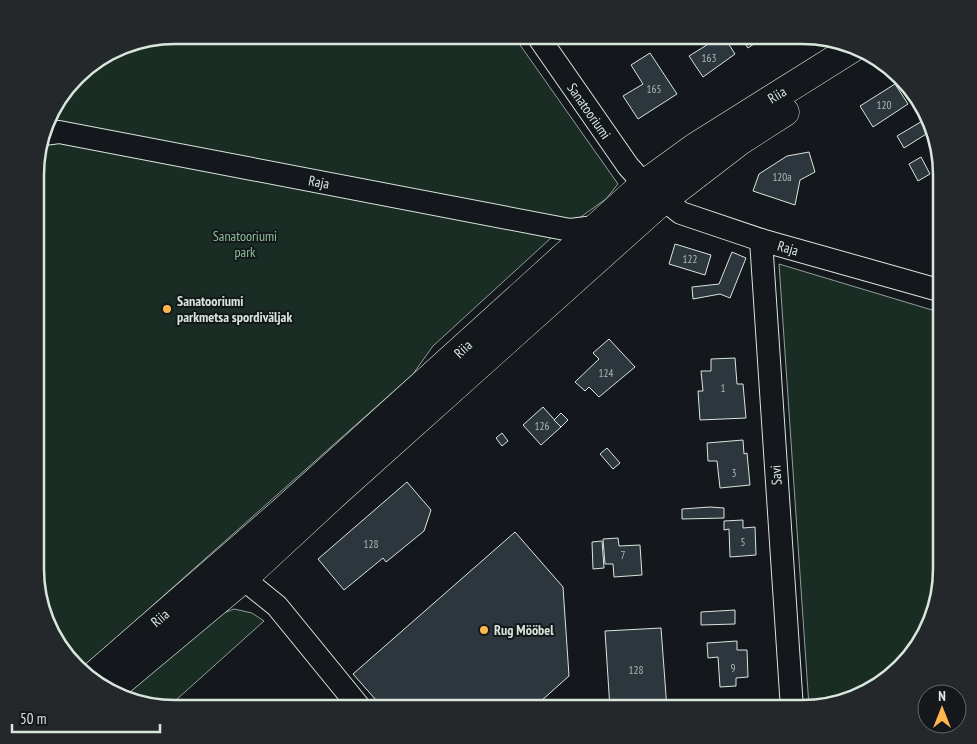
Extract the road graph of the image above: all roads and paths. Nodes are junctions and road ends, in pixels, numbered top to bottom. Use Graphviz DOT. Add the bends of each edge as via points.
graph roads {
  1 [pos="543,44"];
  2 [pos="847,52"];
  3 [pos="865,60"];
  4 [pos="51,133"];
  5 [pos="653,193"];
  6 [pos="595,227"];
  7 [pos="761,240"];
  8 [pos="933,288"];
  9 [pos="234,571"];
  10 [pos="97,674"];
  11 [pos="115,686"];
  12 [pos="354,700"];
  13 [pos="791,700"];
  1 -- 5 [label="street, Sanatooriumi" via="621,157"];
  2 -- 5 [label="highway, Riia" via="684,154"];
  3 -- 5 [label="highway, Riia"];
  4 -- 6 [label="street, Raja" via="59,132 570,230"];
  5 -- 6 [label="highway, Riia"];
  5 -- 7 [label="street, Raja" via="681,214"];
  5 -- 9 [label="highway, Riia" via="344,485"];
  6 -- 9 [label="highway, Riia" via="419,389"];
  7 -- 8 [label="street, Raja"];
  7 -- 13 [label="street, Savi"];
  9 -- 10 [label="highway, Riia"];
  9 -- 11 [label="highway, Riia"];
  9 -- 12 [label="street" via="277,606"];
}
